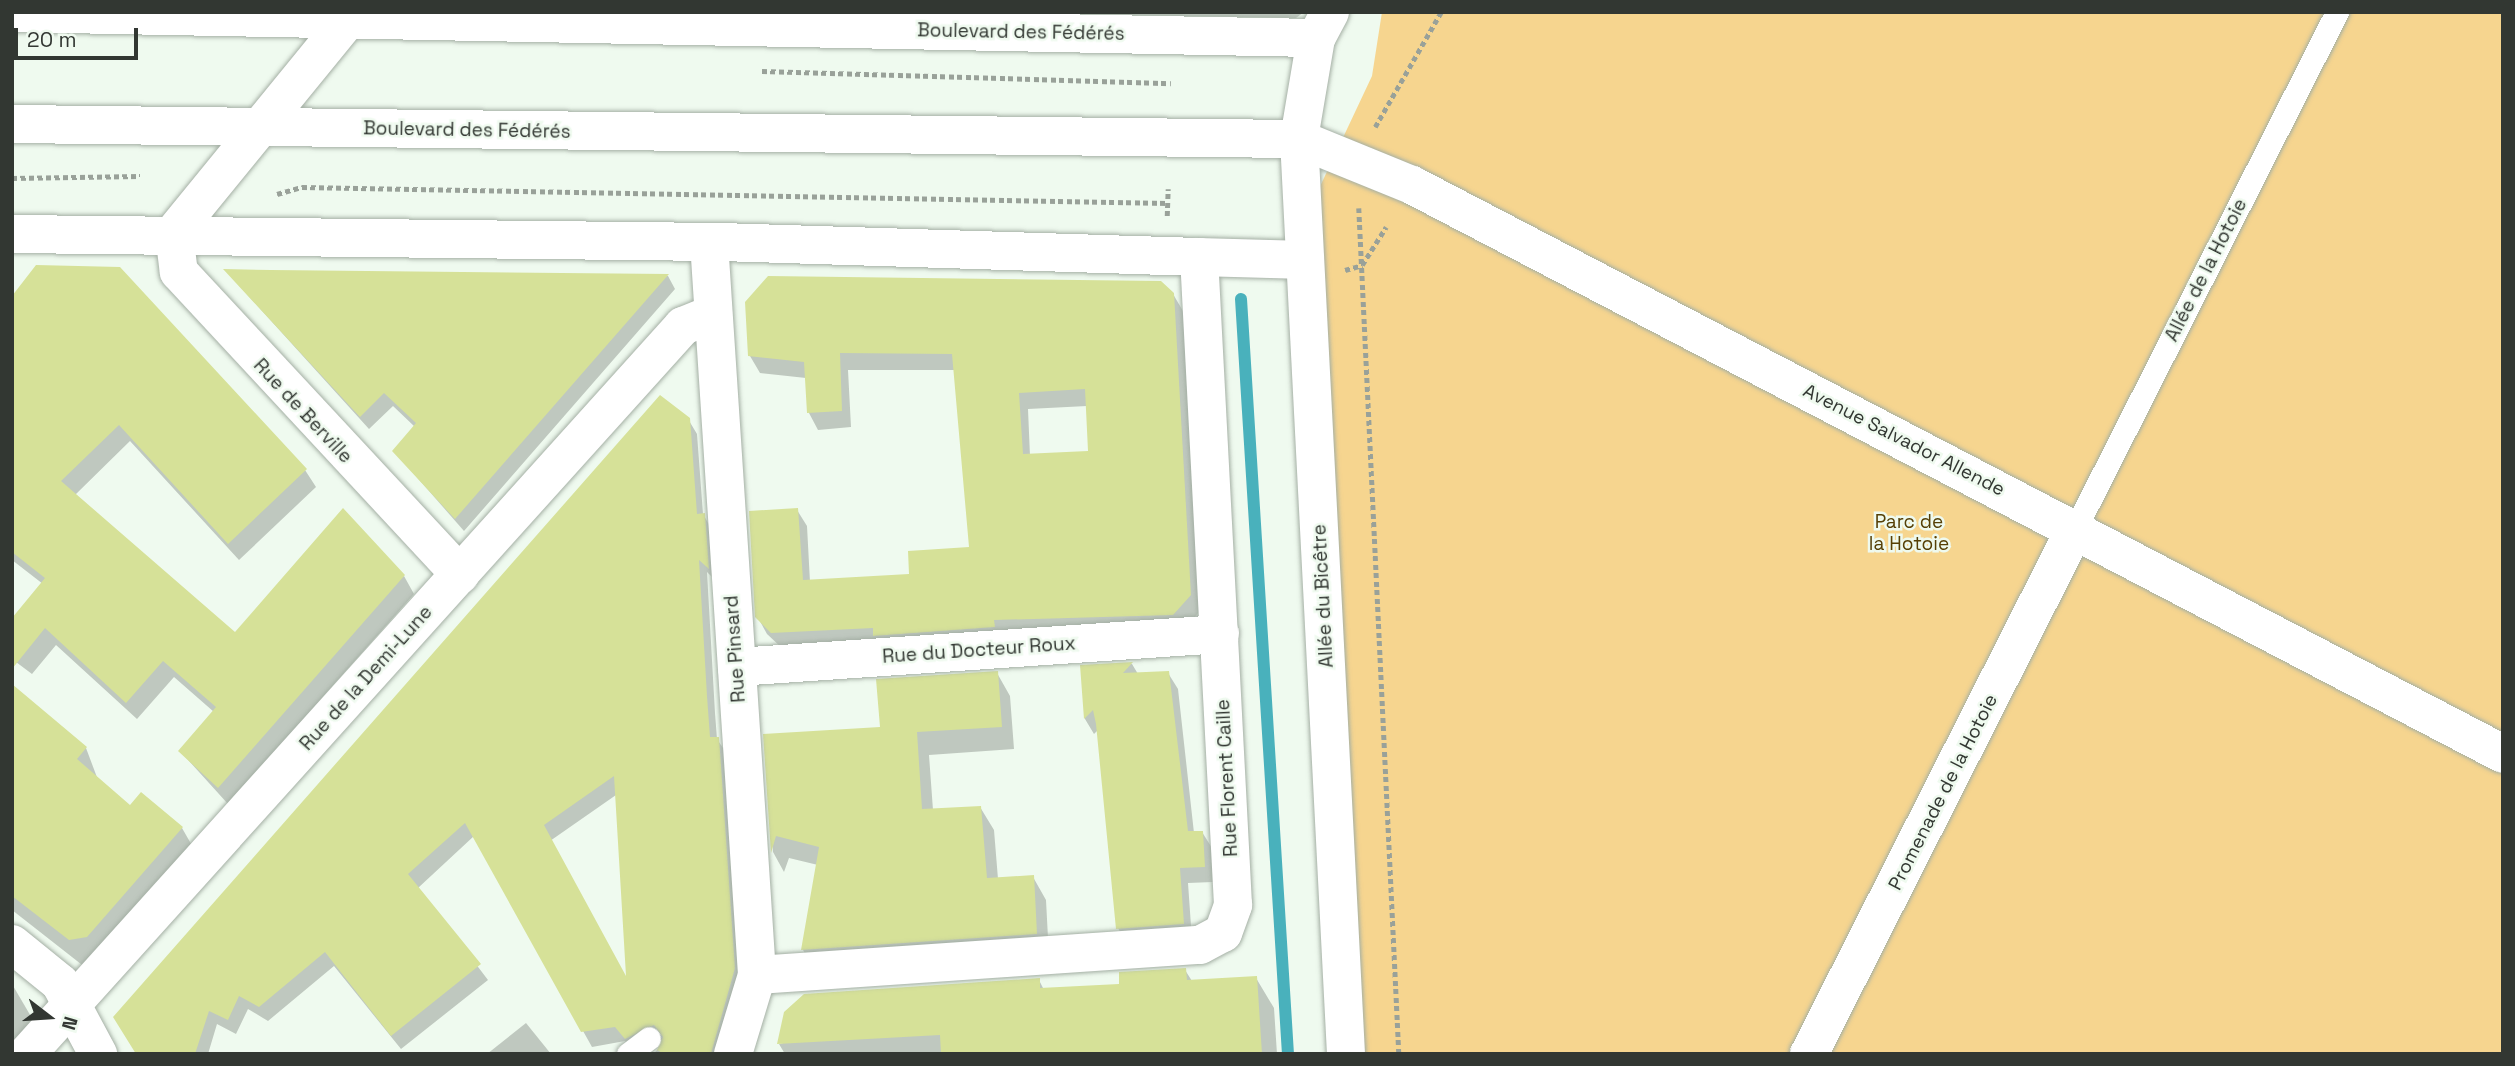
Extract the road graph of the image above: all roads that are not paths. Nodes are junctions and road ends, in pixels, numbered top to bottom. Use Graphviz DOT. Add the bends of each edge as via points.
graph roads {
  1 [pos="2337,12"];
  2 [pos="12,13"];
  3 [pos="352,16"];
  4 [pos="779,20"];
  5 [pos="1323,25"];
  6 [pos="12,124"];
  7 [pos="263,127"];
  8 [pos="1299,139"];
  9 [pos="174,233"];
  10 [pos="12,234"];
  11 [pos="709,242"];
  12 [pos="1199,257"];
  13 [pos="1321,267"];
  14 [pos="713,314"];
  15 [pos="2074,529"];
  16 [pos="460,574"];
  17 [pos="1220,634"];
  18 [pos="737,667"];
  19 [pos="2503,754"];
  20 [pos="12,944"];
  21 [pos="757,975"];
  22 [pos="71,1004"];
  23 [pos="649,1038"];
  24 [pos="27,1054"];
  25 [pos="99,1054"];
  26 [pos="628,1054"];
  27 [pos="733,1054"];
  28 [pos="1346,1054"];
  29 [pos="1809,1054"];
  1 -- 15 [label="lane, Allée de la Hotoie"];
  2 -- 3 [label="street, Boulevard des Fédérés"];
  3 -- 4 [label="street, Boulevard des Fédérés"];
  3 -- 7 [label="street"];
  4 -- 5 [label="street, Boulevard des Fédérés"];
  5 -- 8 [label="street, Allée du Bicêtre"];
  6 -- 7 [label="street, Boulevard des Fédérés"];
  7 -- 8 [label="street, Boulevard des Fédérés"];
  7 -- 9 [label="street"];
  8 -- 13 [label="street, Allée du Bicêtre"];
  8 -- 15 [label="street, Avenue Salvador Allende" via="1357,158"];
  9 -- 10 [label="street"];
  9 -- 11 [label="street"];
  9 -- 16 [label="street, Rue de Berville" via="179,272 197,298"];
  11 -- 12 [label="street"];
  11 -- 14 [label="street, Rue Pinsard"];
  12 -- 13 [label="street"];
  12 -- 17 [label="street, Rue Florent Caille"];
  13 -- 28 [label="street, Allée du Bicêtre"];
  14 -- 16 [label="street, Rue de la Demi-Lune" via="683,326"];
  14 -- 18 [label="street, Rue Pinsard"];
  15 -- 19 [label="street, Avenue Salvador Allende"];
  15 -- 29 [label="street, Promenade de la Hotoie"];
  16 -- 22 [label="street, Rue de la Demi-Lune"];
  17 -- 18 [label="street, Rue du Docteur Roux"];
  17 -- 21 [label="street, Rue Florent Caille" via="1233,905 1223,933 1200,945"];
  18 -- 21 [label="street, Rue Pinsard"];
  20 -- 22 [label="street" via="60,983"];
  21 -- 27 [label="street, Rue Pinsard"];
  22 -- 24 [label="street, Rue de la Demi-Lune"];
  22 -- 25 [label="street"];
  23 -- 26 [label="lane"];
}
